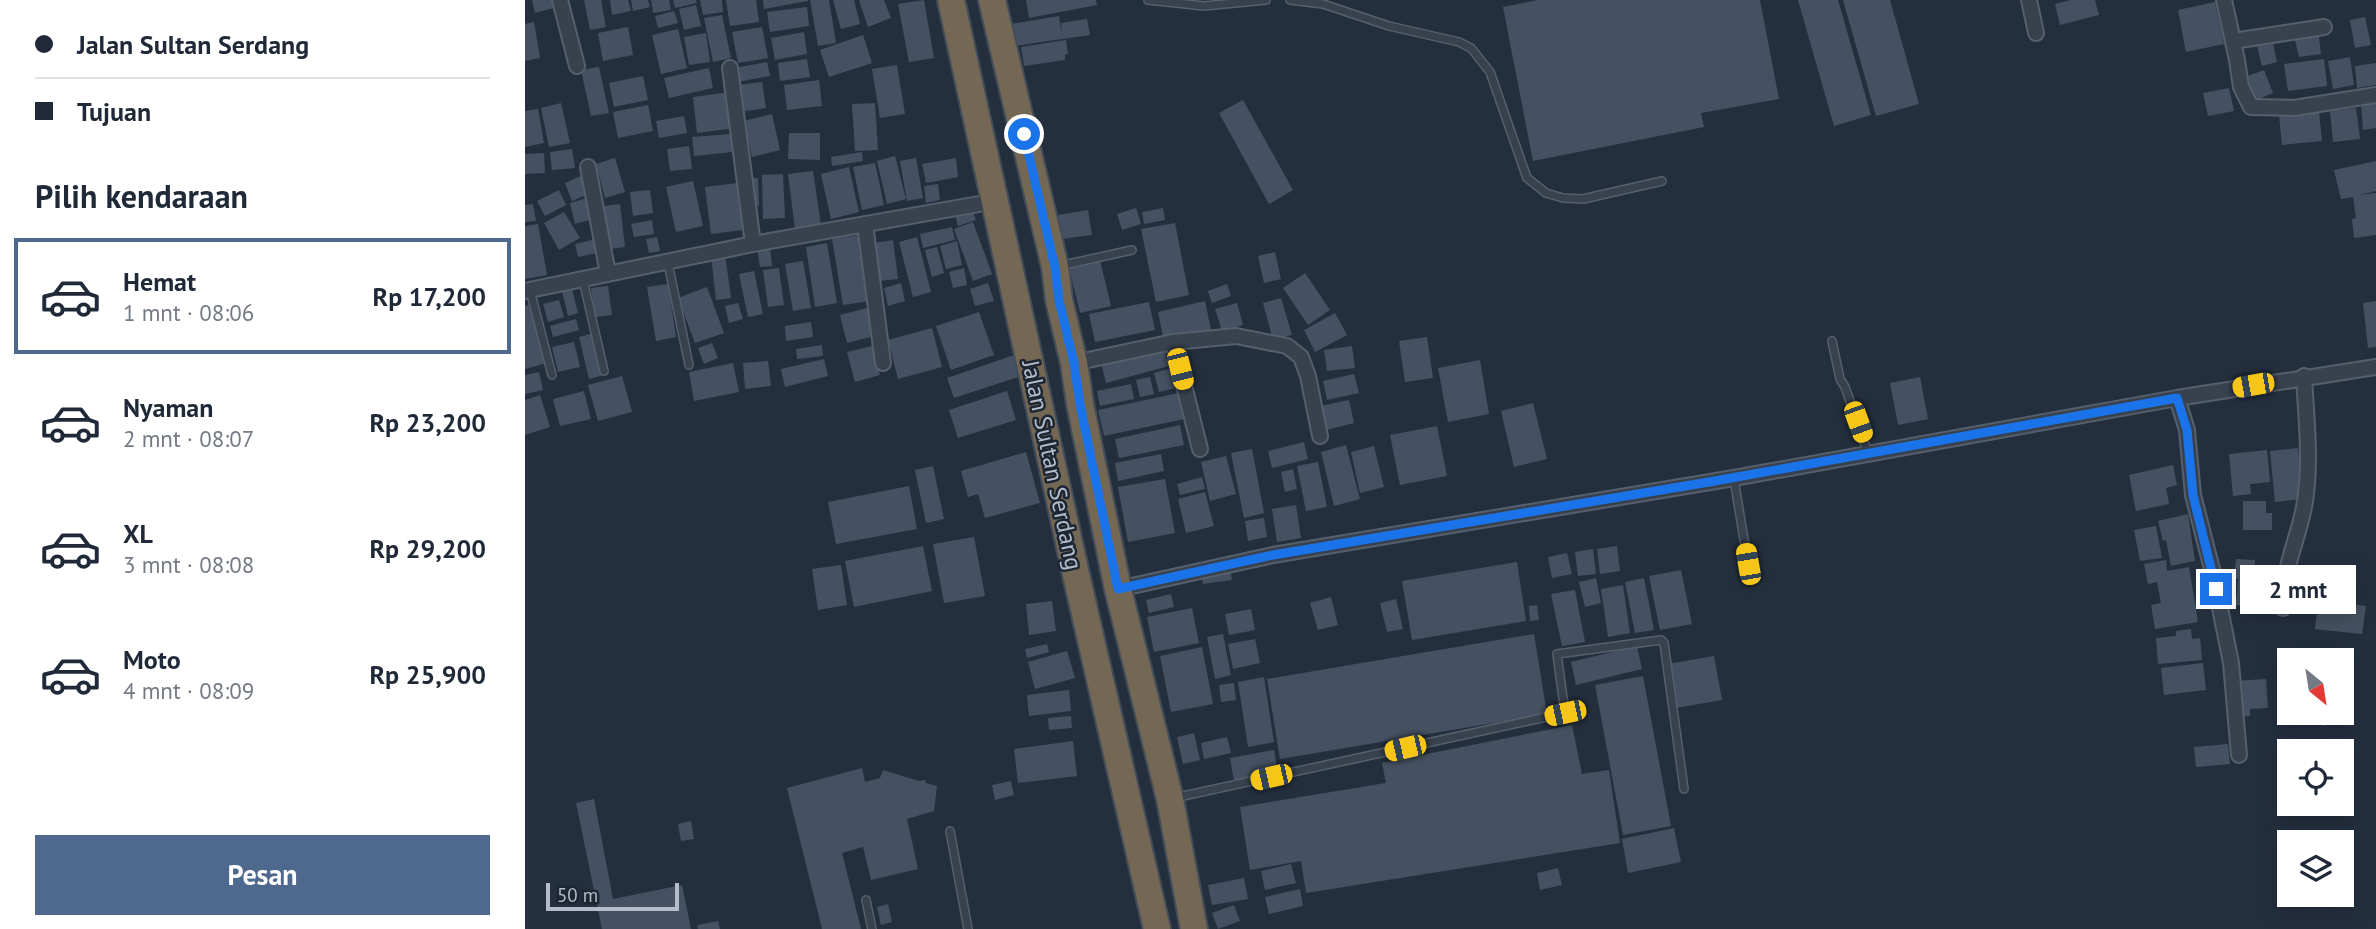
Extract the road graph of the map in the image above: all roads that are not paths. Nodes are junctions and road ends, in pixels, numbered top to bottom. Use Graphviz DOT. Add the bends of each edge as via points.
graph roads {
  1 [pos="560,0"];
  2 [pos="1148,0"];
  3 [pos="1266,0"];
  4 [pos="1290,0"];
  5 [pos="2029,0"];
  6 [pos="2224,0"];
  7 [pos="995,1"];
  8 [pos="952,5"];
  9 [pos="2324,27"];
  10 [pos="2036,33"];
  11 [pos="2232,41"];
  12 [pos="577,66"];
  13 [pos="730,68"];
  14 [pos="2376,95"];
  15 [pos="589,167"];
  16 [pos="1662,181"];
  17 [pos="996,201"];
  18 [pos="866,224"];
  19 [pos="753,244"];
  20 [pos="1132,250"];
  21 [pos="668,263"];
  22 [pos="1055,267"];
  23 [pos="608,274"];
  24 [pos="583,280"];
  25 [pos="527,291"];
  26 [pos="1832,341"];
  27 [pos="1173,342"];
  28 [pos="883,363"];
  29 [pos="1074,363"];
  30 [pos="689,365"];
  31 [pos="2376,367"];
  32 [pos="604,371"];
  33 [pos="552,375"];
  34 [pos="2304,376"];
  35 [pos="2177,398"];
  36 [pos="1320,436"];
  37 [pos="1200,449"];
  38 [pos="1868,454"];
  39 [pos="1734,478"];
  40 [pos="1748,564"];
  41 [pos="1118,589"];
  42 [pos="2283,608"];
  43 [pos="2239,755"];
  44 [pos="1684,789"];
  45 [pos="1170,799"];
  46 [pos="950,831"];
  47 [pos="866,900"];
  48 [pos="871,929"];
  49 [pos="968,929"];
  50 [pos="1157,929"];
  51 [pos="1194,929"];
  1 -- 12 [label="street"];
  2 -- 3 [label="lane" via="1204,6"];
  4 -- 16 [label="lane" via="1323,4 1471,48 1490,72 1527,178 1546,193 1583,199"];
  5 -- 10 [label="street"];
  6 -- 11 [label="street"];
  7 -- 8 [label="highway"];
  7 -- 22 [label="highway, Jalan Sultan Serdang"];
  8 -- 17 [label="highway, Jalan Sultan Serdang"];
  9 -- 11 [label="street"];
  11 -- 14 [label="street" via="2241,87 2251,107 2294,108"];
  13 -- 19 [label="street"];
  15 -- 23 [label="street"];
  17 -- 18 [label="street"];
  17 -- 50 [label="highway, Jalan Sultan Serdang"];
  18 -- 19 [label="street"];
  18 -- 28 [label="street"];
  19 -- 21 [label="street"];
  20 -- 22 [label="lane"];
  21 -- 23 [label="street"];
  21 -- 30 [label="lane"];
  22 -- 29 [label="highway, Jalan Sultan Serdang"];
  23 -- 24 [label="street"];
  24 -- 25 [label="street"];
  24 -- 32 [label="lane"];
  25 -- 33 [label="lane"];
  26 -- 38 [label="lane" via="1840,379"];
  27 -- 29 [label="street"];
  27 -- 36 [label="street" via="1236,336 1297,352 1308,376"];
  27 -- 37 [label="street"];
  29 -- 41 [label="highway, Jalan Sultan Serdang"];
  31 -- 34 [label="street"];
  34 -- 35 [label="street"];
  34 -- 42 [label="street" via="2307,484 2284,578"];
  35 -- 38 [label="street"];
  35 -- 43 [label="street" via="2187,430 2193,495 2231,663"];
  38 -- 39 [label="street"];
  39 -- 40 [label="lane"];
  39 -- 41 [label="street" via="1273,555"];
  41 -- 45 [label="highway, Jalan Sultan Serdang"];
  44 -- 45 [label="lane" via="1661,640 1557,654 1565,713"];
  45 -- 51 [label="highway, Jalan Sultan Serdang"];
  46 -- 49 [label="lane"];
  47 -- 48 [label="lane"];
}
